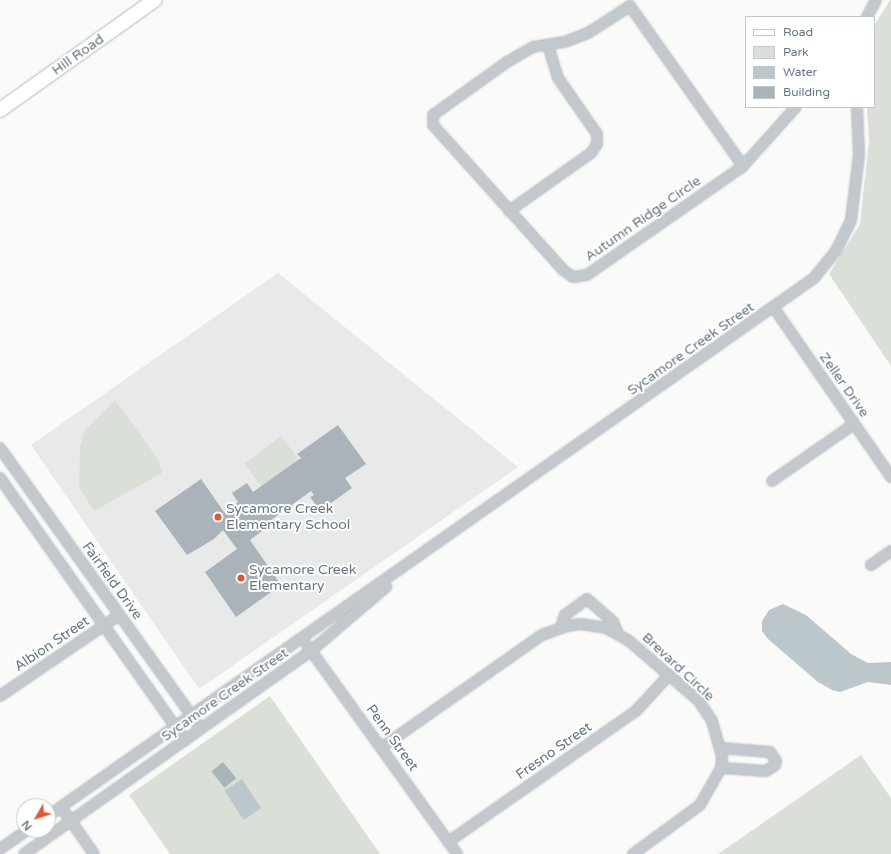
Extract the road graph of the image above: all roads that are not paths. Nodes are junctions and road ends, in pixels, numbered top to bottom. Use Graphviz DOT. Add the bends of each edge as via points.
graph roads {
  1 [pos="156,0"];
  2 [pos="876,0"];
  3 [pos="868,16"];
  4 [pos="548,45"];
  5 [pos="795,108"];
  6 [pos="856,108"];
  7 [pos="0,110"];
  8 [pos="744,166"];
  9 [pos="510,210"];
  10 [pos="774,308"];
  11 [pos="854,424"];
  12 [pos="0,448"];
  13 [pos="891,477"];
  14 [pos="0,478"];
  15 [pos="772,481"];
  16 [pos="433,546"];
  17 [pos="891,551"];
  18 [pos="871,565"];
  19 [pos="119,615"];
  20 [pos="105,624"];
  21 [pos="561,628"];
  22 [pos="618,633"];
  23 [pos="302,639"];
  24 [pos="311,651"];
  25 [pos="669,675"];
  26 [pos="1,694"];
  27 [pos="190,715"];
  28 [pos="175,726"];
  29 [pos="201,729"];
  30 [pos="185,740"];
  31 [pos="382,747"];
  32 [pos="721,748"];
  33 [pos="721,768"];
  34 [pos="61,807"];
  35 [pos="56,810"];
  36 [pos="71,821"];
  37 [pos="16,838"];
  38 [pos="448,842"];
  39 [pos="0,849"];
  40 [pos="24,854"];
  41 [pos="94,854"];
  42 [pos="457,854"];
  43 [pos="633,854"];
  1 -- 7 [label="main road, Hill Road"];
  2 -- 3 [label="street"];
  4 -- 8 [label="street, Autumn Ridge Circle" via="588,33 630,6"];
  4 -- 9 [label="street" via="558,78 597,134 597,144 591,153"];
  4 -- 9 [label="street, Autumn Ridge Circle" via="533,47 507,62 433,114 433,125"];
  5 -- 8 [label="street, Autumn Ridge Circle"];
  6 -- 10 [label="street, Sycamore Creek Street" via="858,172 855,203 845,236 830,261 814,278"];
  8 -- 9 [label="street, Autumn Ridge Circle" via="587,275 573,276 563,270"];
  10 -- 11 [label="street, Zeller Drive"];
  10 -- 16 [label="street, Sycamore Creek Street"];
  11 -- 13 [label="street, Zeller Drive"];
  11 -- 15 [label="street"];
  12 -- 19 [label="street, Fairfield Drive"];
  14 -- 20 [label="street"];
  16 -- 23 [label="street, Sycamore Creek Street"];
  16 -- 24 [label="street, Sycamore Creek Street"];
  17 -- 18 [label="street"];
  19 -- 20 [label="street, Albion Street"];
  19 -- 27 [label="street, Fairfield Drive"];
  20 -- 26 [label="street, Albion Street"];
  20 -- 28 [label="street"];
  21 -- 22 [label="street, Brevard Circle" via="594,625"];
  21 -- 22 [label="street, Brevard Circle" via="565,614 587,599 613,622"];
  21 -- 31 [label="street, Brevard Circle" via="542,635"];
  22 -- 25 [label="street, Brevard Circle"];
  23 -- 24 [label="street, Penn Street"];
  23 -- 27 [label="street, Sycamore Creek Street"];
  24 -- 29 [label="street, Sycamore Creek Street"];
  24 -- 31 [label="street, Penn Street"];
  25 -- 32 [label="street, Brevard Circle" via="706,711"];
  25 -- 38 [label="street, Fresno Street" via="636,710"];
  27 -- 28 [label="street, Sycamore Creek Street"];
  27 -- 29 [label="street, Fairfield Drive"];
  28 -- 30 [label="street"];
  28 -- 34 [label="street, Sycamore Creek Street"];
  29 -- 30 [label="street, Sycamore Creek Street"];
  30 -- 36 [label="street, Sycamore Creek Street"];
  31 -- 38 [label="street, Penn Street"];
  32 -- 33 [label="street, Brevard Circle"];
  32 -- 33 [label="street" via="770,752 776,765 766,771"];
  33 -- 43 [label="street, Brevard Circle" via="708,795 696,809"];
  34 -- 35 [label="street, Sycamore Creek Street"];
  34 -- 36 [label="street"];
  36 -- 40 [label="street, Sycamore Creek Street"];
  36 -- 41 [label="street"];
  37 -- 39 [label="street"];
  38 -- 42 [label="street, Penn Street"];
}
